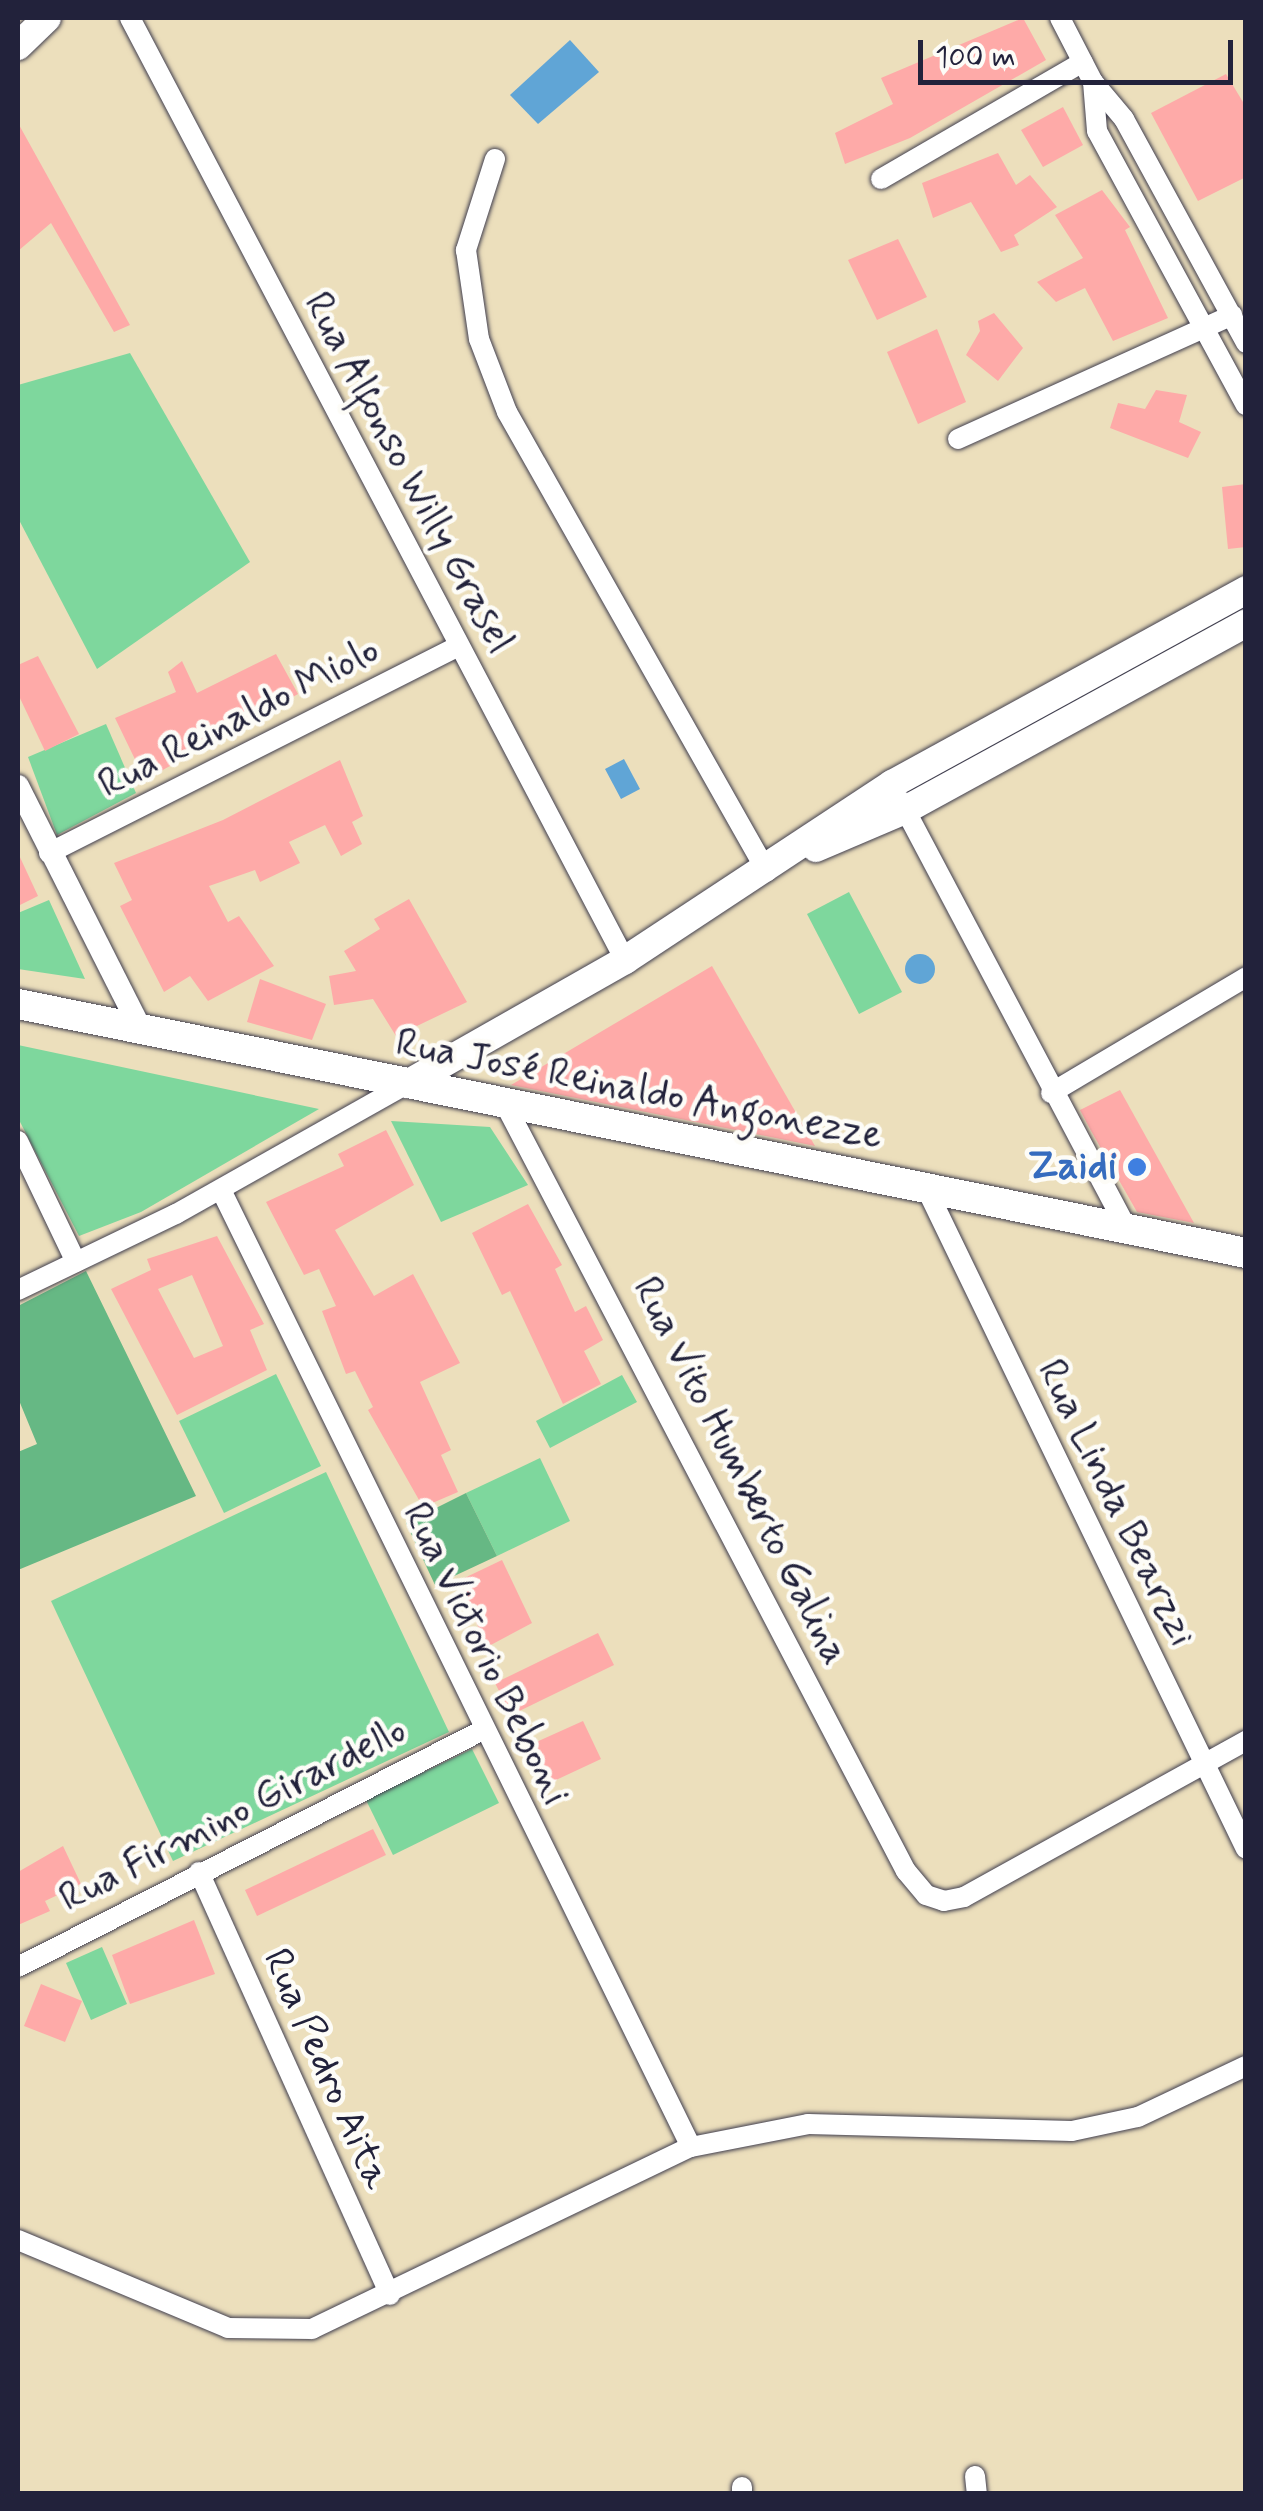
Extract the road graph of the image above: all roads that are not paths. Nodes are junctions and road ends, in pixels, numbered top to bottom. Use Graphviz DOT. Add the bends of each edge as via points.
graph roads {
  1 [pos="46,18"];
  2 [pos="130,18"];
  3 [pos="1060,18"];
  4 [pos="18,46"];
  5 [pos="1083,62"];
  6 [pos="1094,82"];
  7 [pos="495,158"];
  8 [pos="882,178"];
  9 [pos="1232,315"];
  10 [pos="1203,328"];
  11 [pos="1246,343"];
  12 [pos="1246,405"];
  13 [pos="958,439"];
  14 [pos="1235,596"];
  15 [pos="1243,630"];
  16 [pos="460,646"];
  17 [pos="1110,664"];
  18 [pos="1126,691"];
  19 [pos="996,744"];
  20 [pos="18,786"];
  21 [pos="899,797"];
  22 [pos="49,853"];
  23 [pos="774,867"];
  24 [pos="625,960"];
  25 [pos="1246,977"];
  26 [pos="18,1004"];
  27 [pos="140,1028"];
  28 [pos="407,1084"];
  29 [pos="1051,1093"];
  30 [pos="506,1106"];
  31 [pos="18,1141"];
  32 [pos="926,1188"];
  33 [pos="220,1190"];
  34 [pos="1126,1227"];
  35 [pos="1246,1254"];
  36 [pos="76,1262"];
  37 [pos="18,1290"];
  38 [pos="482,1730"];
  39 [pos="1246,1740"];
  40 [pos="1205,1764"];
  41 [pos="1246,1849"];
  42 [pos="199,1872"];
  43 [pos="18,1967"];
  44 [pos="1246,2066"];
  45 [pos="691,2147"];
  46 [pos="18,2240"];
  47 [pos="390,2294"];
  1 -- 4 [label="main road"];
  2 -- 16 [label="street, Rua Alfonso Willy Grasel"];
  3 -- 5 [label="street"];
  5 -- 6 [label="street"];
  5 -- 8 [label="street"];
  6 -- 9 [label="street" via="1124,120"];
  6 -- 10 [label="street" via="1097,131"];
  7 -- 23 [label="street" via="466,250 479,339 507,412"];
  9 -- 10 [label="street"];
  9 -- 11 [label="street"];
  10 -- 12 [label="street"];
  10 -- 13 [label="street"];
  14 -- 15 [label="street"];
  14 -- 17 [label="main road"];
  15 -- 18 [label="main road"];
  16 -- 22 [label="street, Rua Reinaldo Miolo"];
  16 -- 24 [label="street, Rua Alfonso Willy Grasel"];
  17 -- 18 [label="main road"];
  17 -- 19 [label="main road"];
  18 -- 19 [label="main road"];
  19 -- 21 [label="main road"];
  20 -- 22 [label="street"];
  21 -- 23 [label="main road" via="819,830"];
  21 -- 29 [label="street"];
  22 -- 27 [label="street"];
  23 -- 24 [label="main road"];
  24 -- 28 [label="main road"];
  25 -- 29 [label="street"];
  26 -- 27 [label="main road, Rua José Reinaldo Angonezze"];
  27 -- 28 [label="main road, Rua José Reinaldo Angonezze"];
  28 -- 30 [label="main road, Rua José Reinaldo Angonezze"];
  28 -- 33 [label="street"];
  29 -- 34 [label="street"];
  30 -- 32 [label="main road, Rua José Reinaldo Angonezze"];
  30 -- 40 [label="street, Rua Vito Humberto Galina" via="906,1871 926,1895 944,1902 964,1896"];
  31 -- 36 [label="street"];
  32 -- 34 [label="main road, Rua José Reinaldo Angonezze"];
  32 -- 40 [label="street, Rua Linda Bearzzi"];
  33 -- 36 [label="street"];
  33 -- 38 [label="street, Rua Victorio Beboni"];
  34 -- 35 [label="main road, Rua José Reinaldo Angonezze"];
  36 -- 37 [label="street"];
  38 -- 42 [label="street, Rua Firmino Girardello"];
  38 -- 45 [label="street, Rua Victorio Beboni"];
  39 -- 40 [label="street"];
  40 -- 41 [label="street, Rua Linda Bearzzi"];
  42 -- 43 [label="street, Rua Firmino Girardello"];
  42 -- 47 [label="street, Rua Pedro Aita"];
  44 -- 45 [label="street" via="1138,2117 1072,2132 808,2124"];
  45 -- 47 [label="street"];
  46 -- 47 [label="street" via="228,2328 312,2330"];
}
